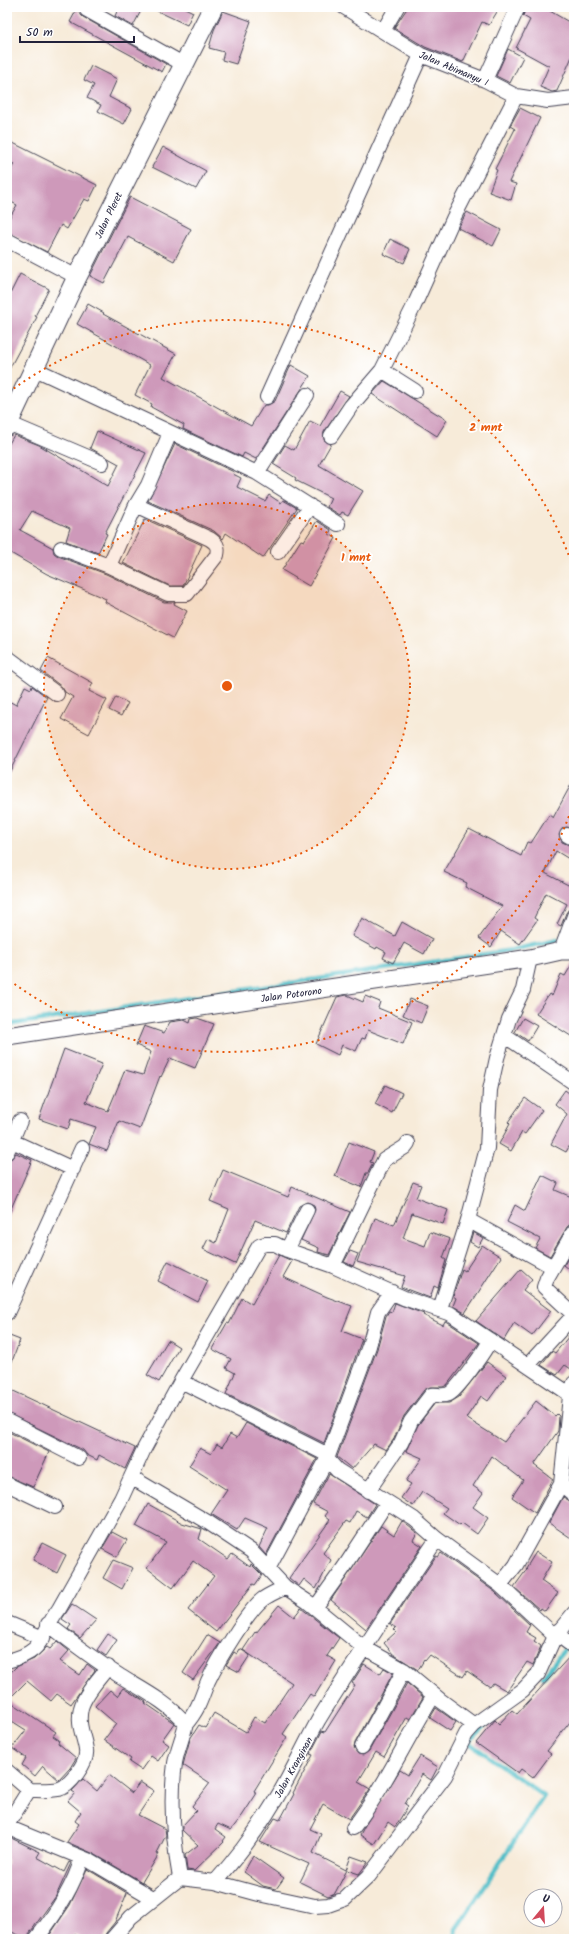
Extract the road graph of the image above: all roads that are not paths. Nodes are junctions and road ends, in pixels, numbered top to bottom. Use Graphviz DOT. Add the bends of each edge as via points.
graph roads {
  1 [pos="85,7"];
  2 [pos="213,7"];
  3 [pos="344,7"];
  4 [pos="397,7"];
  5 [pos="518,7"];
  6 [pos="383,31"];
  7 [pos="421,55"];
  8 [pos="183,64"];
  9 [pos="485,80"];
  10 [pos="516,96"];
  11 [pos="574,98"];
  12 [pos="7,240"];
  13 [pos="78,277"];
  14 [pos="33,368"];
  15 [pos="382,370"];
  16 [pos="415,391"];
  17 [pos="307,395"];
  18 [pos="267,397"];
  19 [pos="8,424"];
  20 [pos="170,433"];
  21 [pos="331,436"];
  22 [pos="102,463"];
  23 [pos="257,473"];
  24 [pos="136,505"];
  25 [pos="310,506"];
  26 [pos="338,524"];
  27 [pos="61,548"];
  28 [pos="278,552"];
  29 [pos="109,566"];
  30 [pos="7,657"];
  31 [pos="57,694"];
  32 [pos="574,916"];
  33 [pos="567,951"];
  34 [pos="530,958"];
  35 [pos="7,1036"];
  36 [pos="505,1036"];
  37 [pos="574,1083"];
  38 [pos="20,1121"];
  39 [pos="408,1143"];
  40 [pos="10,1146"];
  41 [pos="82,1148"];
  42 [pos="73,1169"];
  43 [pos="307,1210"];
  44 [pos="468,1220"];
  45 [pos="574,1232"];
  46 [pos="287,1250"];
  47 [pos="333,1266"];
  48 [pos="553,1267"];
  49 [pos="392,1292"];
  50 [pos="440,1309"];
  51 [pos="7,1313"];
  52 [pos="574,1315"];
  53 [pos="490,1340"];
  54 [pos="528,1365"];
  55 [pos="181,1381"];
  56 [pos="573,1392"];
  57 [pos="7,1421"];
  58 [pos="327,1457"];
  59 [pos="79,1458"];
  60 [pos="131,1477"];
  61 [pos="7,1484"];
  62 [pos="561,1484"];
  63 [pos="368,1491"];
  64 [pos="574,1495"];
  65 [pos="387,1502"];
  66 [pos="55,1507"];
  67 [pos="437,1539"];
  68 [pos="268,1568"];
  69 [pos="500,1585"];
  70 [pos="285,1587"];
  71 [pos="315,1608"];
  72 [pos="574,1613"];
  73 [pos="7,1624"];
  74 [pos="48,1624"];
  75 [pos="558,1634"];
  76 [pos="43,1638"];
  77 [pos="362,1647"];
  78 [pos="574,1647"];
  79 [pos="7,1661"];
  80 [pos="108,1667"];
  81 [pos="404,1670"];
  82 [pos="434,1695"];
  83 [pos="186,1724"];
  84 [pos="474,1724"];
  85 [pos="362,1747"];
  86 [pos="7,1771"];
  87 [pos="29,1790"];
  88 [pos="7,1826"];
  89 [pos="352,1828"];
  90 [pos="82,1858"];
  91 [pos="180,1878"];
  92 [pos="215,1882"];
  93 [pos="153,1898"];
  94 [pos="36,1939"];
  95 [pos="112,1939"];
  1 -- 8 [label="street"];
  2 -- 8 [label="main road, Jalan Pleret"];
  3 -- 6 [label="street, Jalan Abimanyu I"];
  4 -- 6 [label="street"];
  5 -- 9 [label="street"];
  6 -- 7 [label="street, Jalan Abimanyu I"];
  7 -- 9 [label="street, Jalan Abimanyu I"];
  7 -- 18 [label="street"];
  8 -- 13 [label="main road, Jalan Pleret"];
  9 -- 10 [label="street, Jalan Abimanyu I"];
  10 -- 11 [label="street, Jalan Abimanyu I" via="548,100"];
  10 -- 15 [label="street" via="453,219"];
  12 -- 13 [label="street"];
  13 -- 14 [label="main road, Jalan Pleret"];
  14 -- 19 [label="main road, Jalan Pleret"];
  14 -- 20 [label="street"];
  15 -- 16 [label="street"];
  15 -- 21 [label="street" via="351,406"];
  17 -- 23 [label="street"];
  19 -- 22 [label="street"];
  20 -- 23 [label="street"];
  20 -- 24 [label="street" via="148,485"];
  23 -- 25 [label="street"];
  24 -- 29 [label="street"];
  24 -- 29 [label="street" via="210,539 216,544 217,555 187,594 178,595 168,594"];
  25 -- 26 [label="street"];
  25 -- 28 [label="street"];
  27 -- 29 [label="street"];
  30 -- 31 [label="street"];
  32 -- 33 [label="street"];
  33 -- 34 [label="street, Jalan Potorono"];
  34 -- 35 [label="street, Jalan Potorono"];
  34 -- 36 [label="street" via="523,990 509,1019"];
  36 -- 37 [label="street"];
  36 -- 44 [label="street" via="490,1090 487,1148"];
  38 -- 40 [label="street"];
  39 -- 47 [label="street" via="384,1160"];
  40 -- 42 [label="street"];
  41 -- 42 [label="street"];
  42 -- 51 [label="street"];
  43 -- 46 [label="street"];
  44 -- 48 [label="street"];
  44 -- 50 [label="street"];
  45 -- 48 [label="street"];
  46 -- 47 [label="street"];
  46 -- 55 [label="street" via="276,1244 259,1246"];
  47 -- 49 [label="street"];
  48 -- 52 [label="street" via="544,1287"];
  49 -- 50 [label="street"];
  49 -- 58 [label="street" via="378,1312 369,1346"];
  50 -- 53 [label="street"];
  52 -- 54 [label="street"];
  53 -- 54 [label="street"];
  53 -- 63 [label="street" via="467,1375 452,1392 441,1396 431,1395 410,1421 401,1443"];
  54 -- 56 [label="street"];
  55 -- 58 [label="street"];
  55 -- 60 [label="street"];
  56 -- 62 [label="street"];
  57 -- 59 [label="street"];
  58 -- 63 [label="street" via="337,1470"];
  58 -- 68 [label="street"];
  60 -- 68 [label="street" via="209,1523 251,1551"];
  60 -- 74 [label="street" via="59,1609"];
  61 -- 66 [label="street"];
  62 -- 64 [label="street"];
  62 -- 69 [label="street" via="516,1565"];
  63 -- 65 [label="street"];
  65 -- 67 [label="street" via="414,1519"];
  65 -- 71 [label="street"];
  67 -- 69 [label="street"];
  67 -- 77 [label="street, Jalan Kranginan"];
  68 -- 70 [label="street"];
  69 -- 75 [label="street"];
  70 -- 71 [label="street"];
  70 -- 83 [label="street" via="262,1600 253,1610 225,1650 208,1680 197,1711"];
  71 -- 77 [label="street"];
  72 -- 75 [label="street"];
  73 -- 76 [label="street"];
  74 -- 76 [label="street"];
  74 -- 80 [label="street"];
  75 -- 78 [label="street"];
  75 -- 84 [label="street" via="538,1674 523,1690"];
  76 -- 79 [label="street" via="31,1653"];
  77 -- 81 [label="street"];
  77 -- 92 [label="street, Jalan Kranginan" via="258,1829"];
  80 -- 83 [label="street" via="166,1705"];
  80 -- 87 [label="street" via="81,1708 79,1728 86,1751 81,1769 62,1788"];
  81 -- 82 [label="street"];
  81 -- 85 [label="street"];
  82 -- 84 [label="street"];
  82 -- 89 [label="street" via="375,1797"];
  83 -- 91 [label="street" via="175,1761 173,1785 174,1839"];
  84 -- 92 [label="street" via="462,1740 445,1776 370,1876 345,1899 315,1906"];
  86 -- 87 [label="street"];
  87 -- 88 [label="street"];
  88 -- 90 [label="street"];
  90 -- 93 [label="street"];
  90 -- 94 [label="street" via="79,1870 63,1901"];
  91 -- 92 [label="street"];
  91 -- 93 [label="street"];
  93 -- 95 [label="street" via="131,1917"];
}
